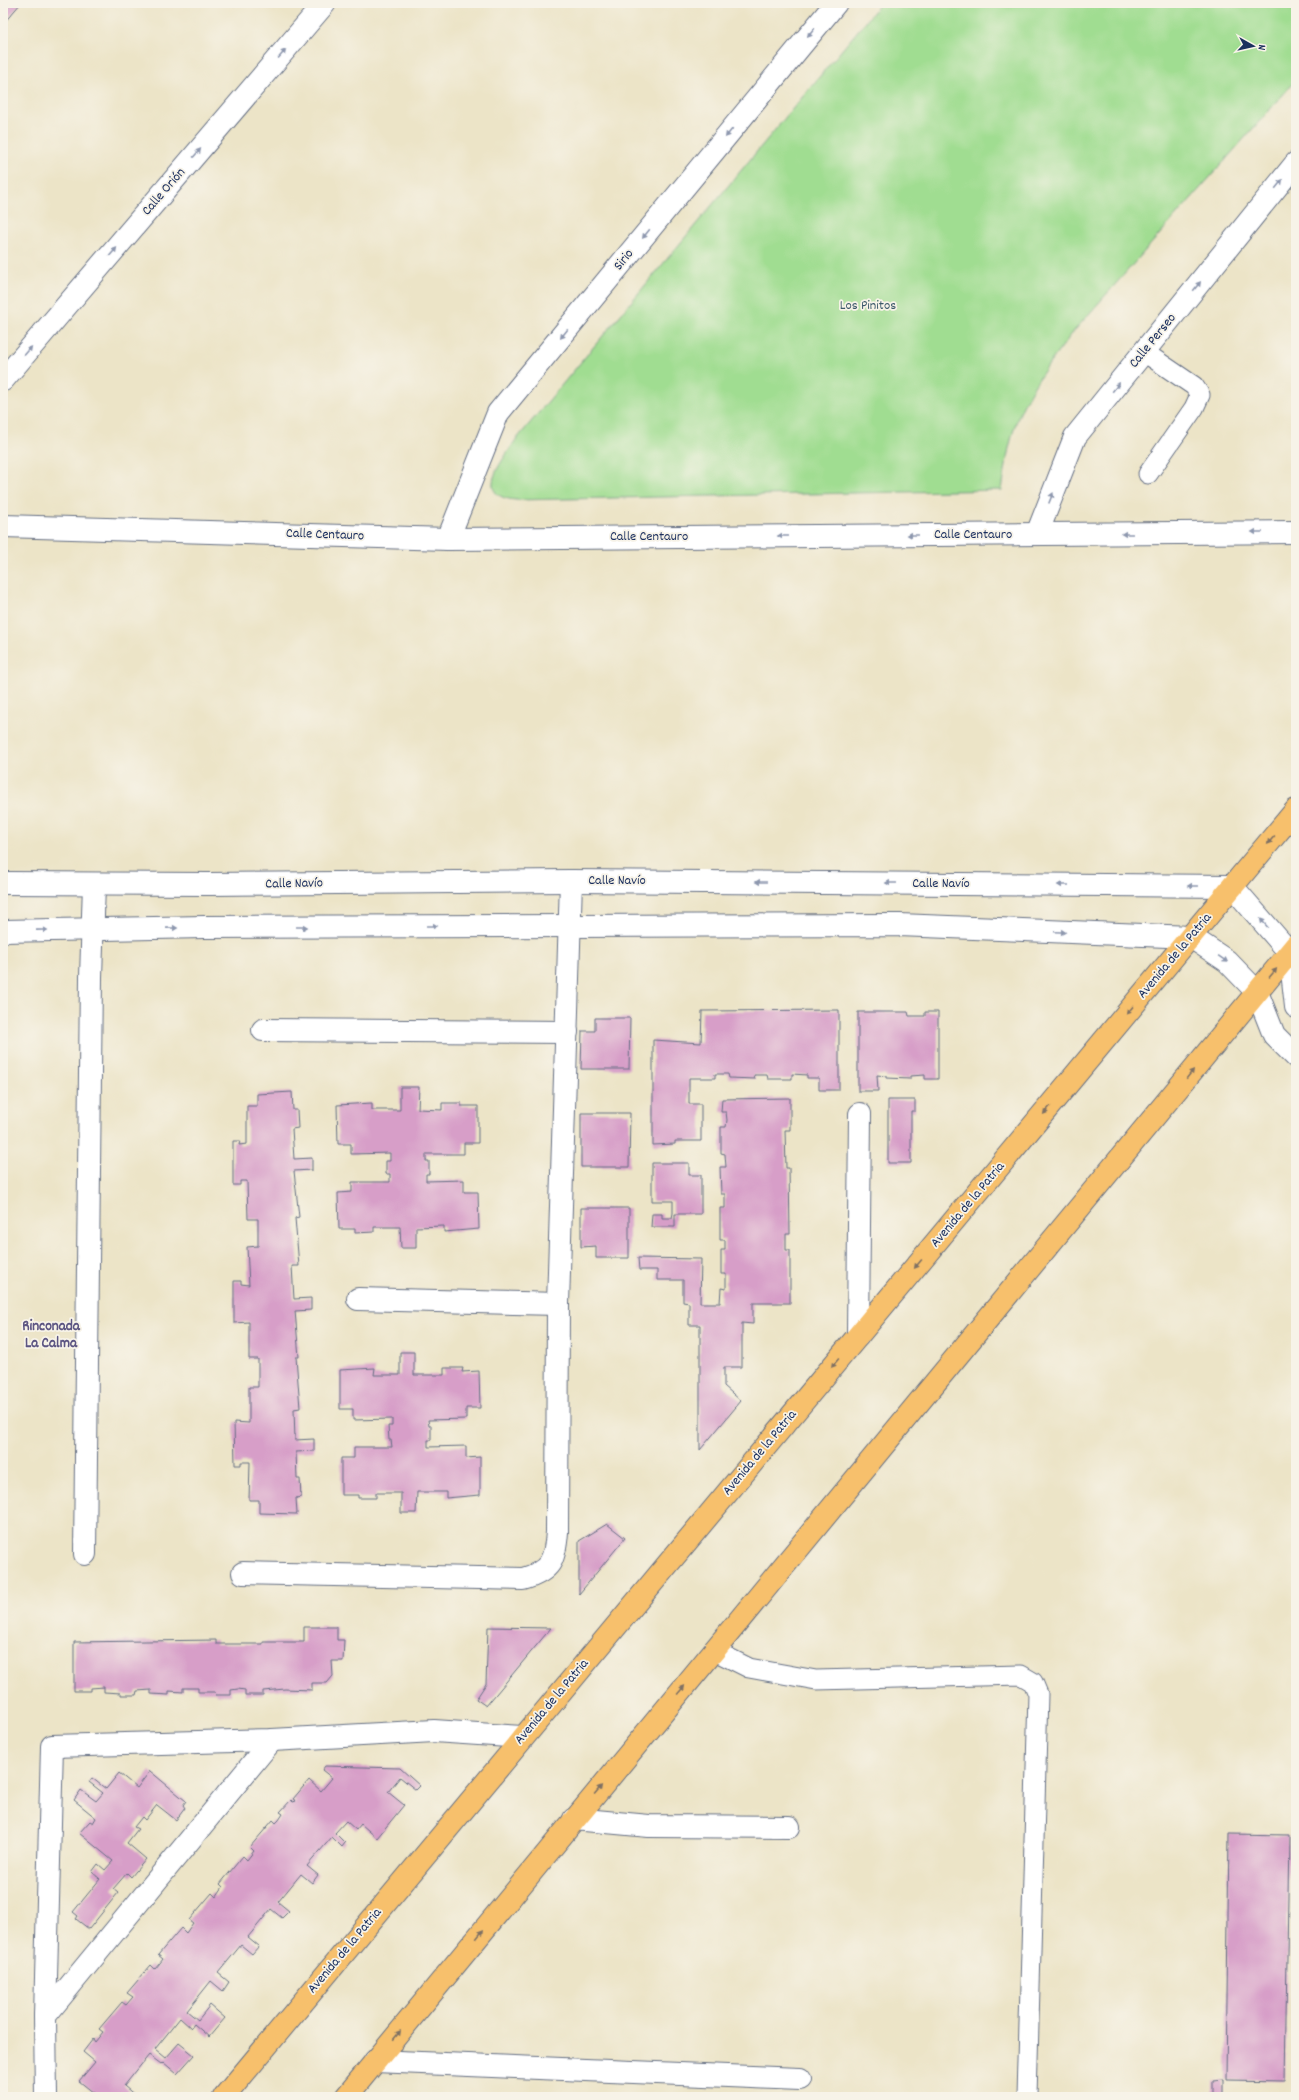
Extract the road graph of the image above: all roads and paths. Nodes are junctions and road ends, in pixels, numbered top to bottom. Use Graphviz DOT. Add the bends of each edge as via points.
graph roads {
  1 [pos="325,3"];
  2 [pos="836,3"];
  3 [pos="1296,163"];
  4 [pos="1144,352"];
  5 [pos="3,380"];
  6 [pos="1148,474"];
  7 [pos="3,526"];
  8 [pos="1296,532"];
  9 [pos="1037,534"];
  10 [pos="448,539"];
  11 [pos="1296,810"];
  12 [pos="571,881"];
  13 [pos="3,883"];
  14 [pos="94,884"];
  15 [pos="1232,886"];
  16 [pos="568,925"];
  17 [pos="94,929"];
  18 [pos="3,931"];
  19 [pos="1191,937"];
  20 [pos="1293,949"];
  21 [pos="1257,992"];
  22 [pos="1296,1007"];
  23 [pos="263,1030"];
  24 [pos="567,1032"];
  25 [pos="1296,1057"];
  26 [pos="860,1114"];
  27 [pos="358,1299"];
  28 [pos="558,1304"];
  29 [pos="858,1336"];
  30 [pos="85,1554"];
  31 [pos="243,1573"];
  32 [pos="714,1650"];
  33 [pos="522,1737"];
  34 [pos="272,1740"];
  35 [pos="574,1819"];
  36 [pos="789,1827"];
  37 [pos="45,2016"];
  38 [pos="375,2061"];
  39 [pos="800,2079"];
  40 [pos="46,2097"];
  41 [pos="224,2097"];
  42 [pos="346,2097"];
  43 [pos="1026,2097"];
  5 -- 1 [label="street, Calle Orión, one-way"];
  2 -- 10 [label="street, Sirio, one-way" via="498,413"];
  4 -- 3 [label="street, Calle Perseo, one-way"];
  4 -- 6 [label="lane" via="1194,386 1200,395 1194,408"];
  9 -- 4 [label="street, Calle Perseo, one-way" via="1076,437"];
  7 -- 10 [label="street, Calle Centauro"];
  8 -- 9 [label="street, Calle Centauro, one-way"];
  9 -- 10 [label="street, Calle Centauro, one-way"];
  11 -- 15 [label="main road, Avenida de la Patria, one-way"];
  12 -- 14 [label="street, Calle Navío"];
  15 -- 12 [label="street, Calle Navío, one-way"];
  12 -- 16 [label="street"];
  13 -- 14 [label="street, Calle Navío"];
  14 -- 17 [label="street"];
  15 -- 19 [label="main road, Avenida de la Patria"];
  20 -- 15 [label="street, one-way"];
  17 -- 16 [label="street, one-way"];
  16 -- 19 [label="street, one-way" via="899,925"];
  16 -- 24 [label="street"];
  18 -- 17 [label="street, one-way"];
  17 -- 30 [label="street" via="91,977"];
  19 -- 21 [label="street, one-way" via="1227,961"];
  19 -- 29 [label="main road, Avenida de la Patria, one-way"];
  21 -- 20 [label="main road, one-way"];
  20 -- 22 [label="street"];
  21 -- 25 [label="street" via="1274,1035"];
  32 -- 21 [label="main road, one-way"];
  23 -- 24 [label="street"];
  24 -- 28 [label="street"];
  26 -- 29 [label="street"];
  27 -- 28 [label="street"];
  28 -- 31 [label="street" via="556,1543 551,1564 538,1575 523,1580"];
  29 -- 33 [label="main road, Avenida de la Patria, one-way"];
  35 -- 32 [label="main road, one-way"];
  32 -- 43 [label="lane" via="749,1668 816,1680 1020,1674 1033,1682 1038,1694"];
  33 -- 34 [label="street" via="434,1731"];
  33 -- 41 [label="main road, Avenida de la Patria"];
  34 -- 37 [label="street"];
  34 -- 37 [label="street" via="52,1746"];
  35 -- 36 [label="street" via="649,1826"];
  38 -- 35 [label="main road, one-way"];
  37 -- 40 [label="street"];
  38 -- 39 [label="street"];
  38 -- 42 [label="main road"];
}
